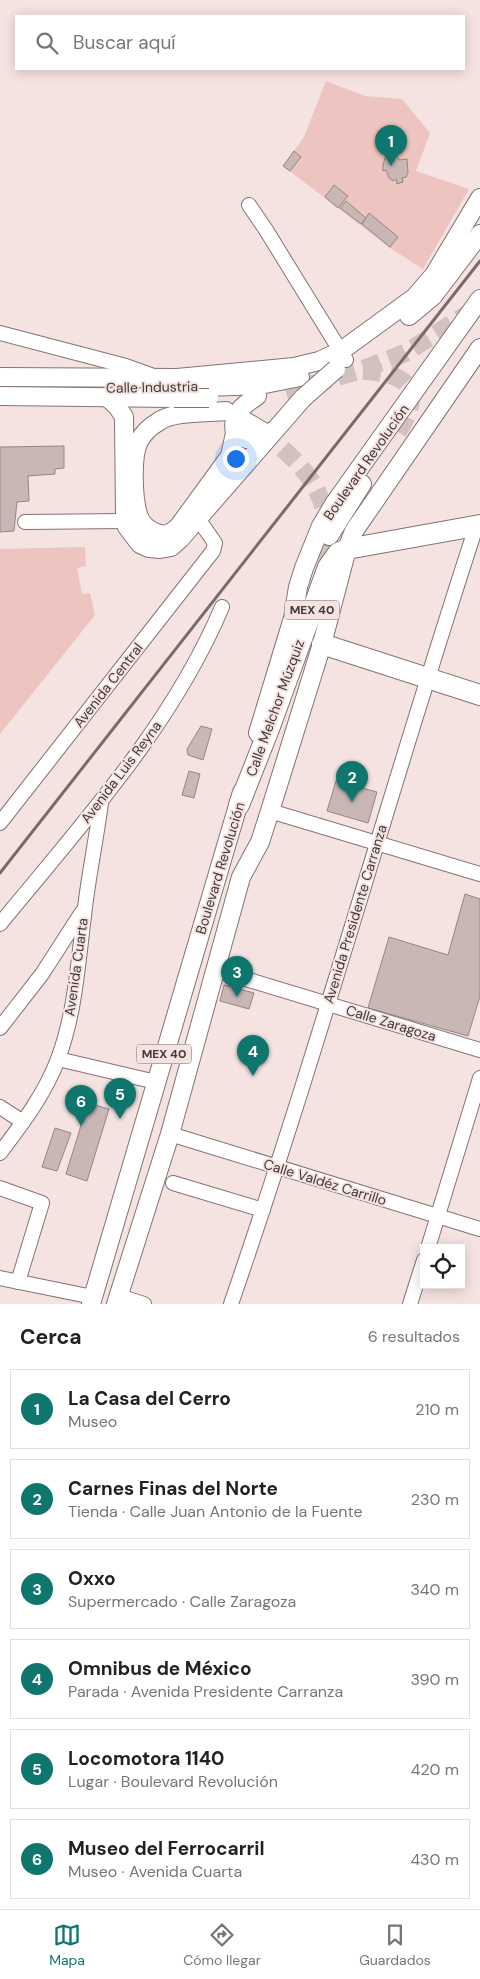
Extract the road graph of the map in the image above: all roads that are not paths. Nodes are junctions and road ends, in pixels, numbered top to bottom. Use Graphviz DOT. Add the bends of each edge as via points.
graph roads {
  1 [pos="480,198"];
  2 [pos="249,205"];
  3 [pos="480,234"];
  4 [pos="479,304"];
  5 [pos="0,333"];
  6 [pos="480,348"];
  7 [pos="341,360"];
  8 [pos="156,376"];
  9 [pos="303,376"];
  10 [pos="0,378"];
  11 [pos="0,386"];
  12 [pos="177,392"];
  13 [pos="286,392"];
  14 [pos="0,396"];
  15 [pos="257,396"];
  16 [pos="109,399"];
  17 [pos="234,419"];
  18 [pos="268,431"];
  19 [pos="398,432"];
  20 [pos="194,514"];
  21 [pos="125,521"];
  22 [pos="25,522"];
  23 [pos="479,524"];
  24 [pos="347,549"];
  25 [pos="222,606"];
  26 [pos="320,615"];
  27 [pos="293,618"];
  28 [pos="322,644"];
  29 [pos="427,678"];
  30 [pos="480,696"];
  31 [pos="101,802"];
  32 [pos="239,805"];
  33 [pos="270,811"];
  34 [pos="0,823"];
  35 [pos="377,843"];
  36 [pos="480,874"];
  37 [pos="241,877"];
  38 [pos="85,907"];
  39 [pos="0,924"];
  40 [pos="216,970"];
  41 [pos="327,1004"];
  42 [pos="0,1028"];
  43 [pos="480,1050"];
  44 [pos="58,1059"];
  45 [pos="480,1078"];
  46 [pos="156,1082"];
  47 [pos="0,1108"];
  48 [pos="23,1122"];
  49 [pos="170,1134"];
  50 [pos="0,1153"];
  51 [pos="278,1167"];
  52 [pos="173,1183"];
  53 [pos="0,1188"];
  54 [pos="263,1210"];
  55 [pos="438,1216"];
  56 [pos="480,1229"];
  57 [pos="429,1244"];
  58 [pos="420,1273"];
  59 [pos="0,1278"];
  60 [pos="18,1282"];
  61 [pos="92,1300"];
  62 [pos="118,1300"];
  63 [pos="144,1304"];
  64 [pos="231,1304"];
  65 [pos="410,1304"];
  1 -- 7 [label="main road" via="434,275 415,297"];
  2 -- 7 [label="street"];
  3 -- 7 [label="main road" via="433,296 420,308"];
  4 -- 27 [label="main road, Boulevard Revolución" via="334,504 304,568"];
  5 -- 8 [label="street"];
  6 -- 24 [label="main road" via="362,516"];
  7 -- 8 [label="main road" via="177,378"];
  7 -- 18 [label="main road, bridge"];
  8 -- 10 [label="main road"];
  9 -- 12 [label="main road, Calle Industria" via="260,385"];
  11 -- 12 [label="main road, Calle Industria"];
  12 -- 15 [label="main road, Calle Industria, bridge" via="209,398"];
  12 -- 16 [label="main road, Calle Industria"];
  12 -- 17 [label="main road"];
  13 -- 15 [label="main road, Calle Industria"];
  14 -- 16 [label="main road, Calle Industria"];
  15 -- 17 [label="main road" via="241,406 236,413 234,427"];
  16 -- 21 [label="main road" via="124,417"];
  17 -- 18 [label="main road" via="247,440 262,438"];
  17 -- 20 [label="main road" via="230,456"];
  17 -- 20 [label="main road" via="170,417 159,421 139,442 135,475 141,522 155,532 170,533"];
  18 -- 20 [label="main road"];
  19 -- 27 [label="main road" via="331,533"];
  20 -- 21 [label="main road" via="171,547 160,549 140,544"];
  20 -- 34 [label="street, Avenida Central" via="215,547"];
  21 -- 22 [label="street"];
  23 -- 24 [label="highway"];
  23 -- 29 [label="street, Avenida Presidente Carranza"];
  24 -- 28 [label="main road, MEX 40"];
  24 -- 32 [label="highway, Calle Melchor Múzquiz / MEX 40" via="334,557 328,567"];
  25 -- 31 [label="street, Avenida Luis Reyna" via="209,638 159,721"];
  26 -- 37 [label="main road"];
  27 -- 32 [label="main road, Boulevard Revolución"];
  28 -- 29 [label="highway"];
  28 -- 33 [label="main road, MEX 40"];
  29 -- 30 [label="highway"];
  29 -- 35 [label="street, Avenida Presidente Carranza"];
  31 -- 38 [label="street, Avenida Cuarta"];
  31 -- 39 [label="street, Avenida Luis Reyna"];
  32 -- 46 [label="main road, Boulevard Revolución / MEX 40"];
  33 -- 35 [label="street"];
  33 -- 37 [label="main road, MEX 40" via="260,842"];
  35 -- 36 [label="street"];
  35 -- 41 [label="street, Avenida Presidente Carranza"];
  37 -- 40 [label="main road, MEX 40"];
  38 -- 42 [label="street" via="42,974"];
  38 -- 44 [label="street, Avenida Cuarta" via="76,982"];
  40 -- 41 [label="street, Calle Zaragoza"];
  40 -- 49 [label="main road, MEX 40"];
  41 -- 43 [label="street, Calle Zaragoza"];
  41 -- 51 [label="street, Avenida Presidente Carranza"];
  44 -- 46 [label="street"];
  44 -- 48 [label="street, Avenida Cuarta"];
  45 -- 55 [label="street"];
  46 -- 61 [label="main road, Boulevard Revolución / MEX 40"];
  47 -- 48 [label="street"];
  48 -- 50 [label="street, Avenida Cuarta"];
  49 -- 51 [label="street, Calle Valdéz Carrillo"];
  49 -- 62 [label="main road, MEX 40"];
  51 -- 54 [label="street, Avenida Presidente Carranza"];
  51 -- 55 [label="street, Calle Valdéz Carrillo"];
  52 -- 54 [label="street"];
  53 -- 60 [label="street" via="42,1203"];
  54 -- 64 [label="street, Avenida Presidente Carranza"];
  55 -- 56 [label="street, Calle Valdéz Carrillo"];
  55 -- 57 [label="street"];
  58 -- 65 [label="street"];
  59 -- 60 [label="street"];
  60 -- 61 [label="street"];
  62 -- 63 [label="street"];
}
